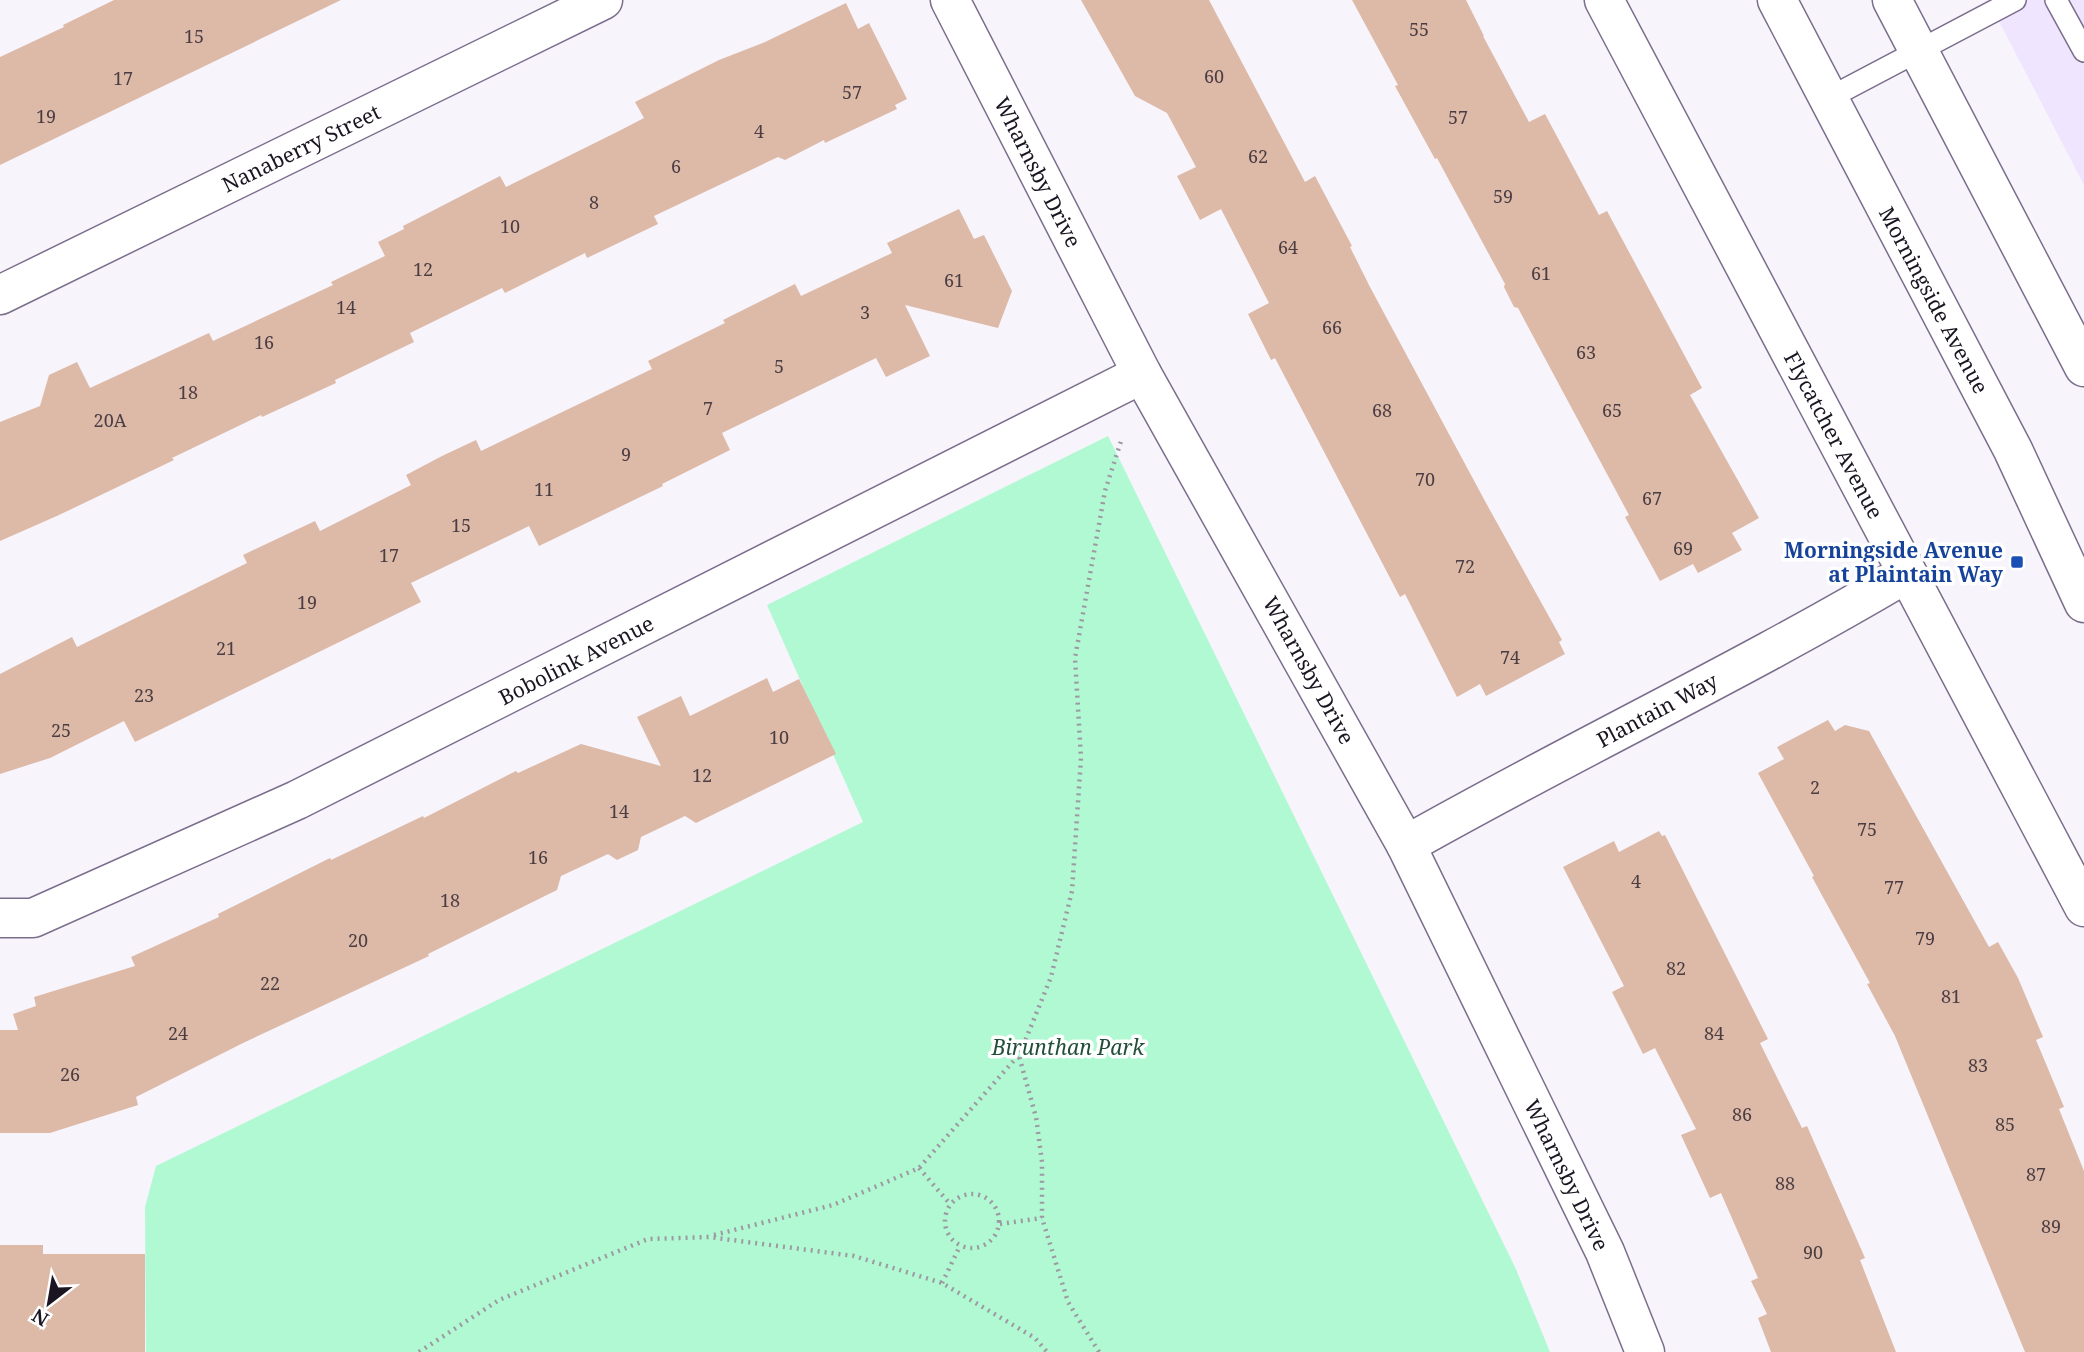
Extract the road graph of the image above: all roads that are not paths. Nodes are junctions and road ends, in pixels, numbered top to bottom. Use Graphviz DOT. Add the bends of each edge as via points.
graph roads {
  1 [pos="603,0"];
  2 [pos="950,0"];
  3 [pos="1604,0"];
  4 [pos="1777,0"];
  5 [pos="1892,0"];
  6 [pos="2015,0"];
  7 [pos="2056,0"];
  8 [pos="1919,51"];
  9 [pos="2084,51"];
  10 [pos="1829,98"];
  11 [pos="0,295"];
  12 [pos="2084,367"];
  13 [pos="1142,374"];
  14 [pos="1907,573"];
  15 [pos="2084,603"];
  16 [pos="1406,845"];
  17 [pos="2084,907"];
  18 [pos="0,918"];
  19 [pos="1645,1352"];
  1 -- 11 [label="street, Nanaberry Street"];
  2 -- 13 [label="street, Wharnsby Drive"];
  3 -- 14 [label="street, Flycatcher Avenue"];
  4 -- 10 [label="street, Morningside Avenue"];
  5 -- 8 [label="street"];
  6 -- 8 [label="lane"];
  7 -- 9 [label="lane"];
  8 -- 10 [label="lane"];
  8 -- 12 [label="street"];
  10 -- 15 [label="street, Morningside Avenue" via="2013,450"];
  13 -- 16 [label="street, Wharnsby Drive"];
  13 -- 18 [label="street, Bobolink Avenue" via="298,800 33,918"];
  14 -- 16 [label="street, Plantain Way"];
  14 -- 17 [label="street, Flycatcher Avenue"];
  16 -- 19 [label="street, Wharnsby Drive" via="1605,1252"];
}
